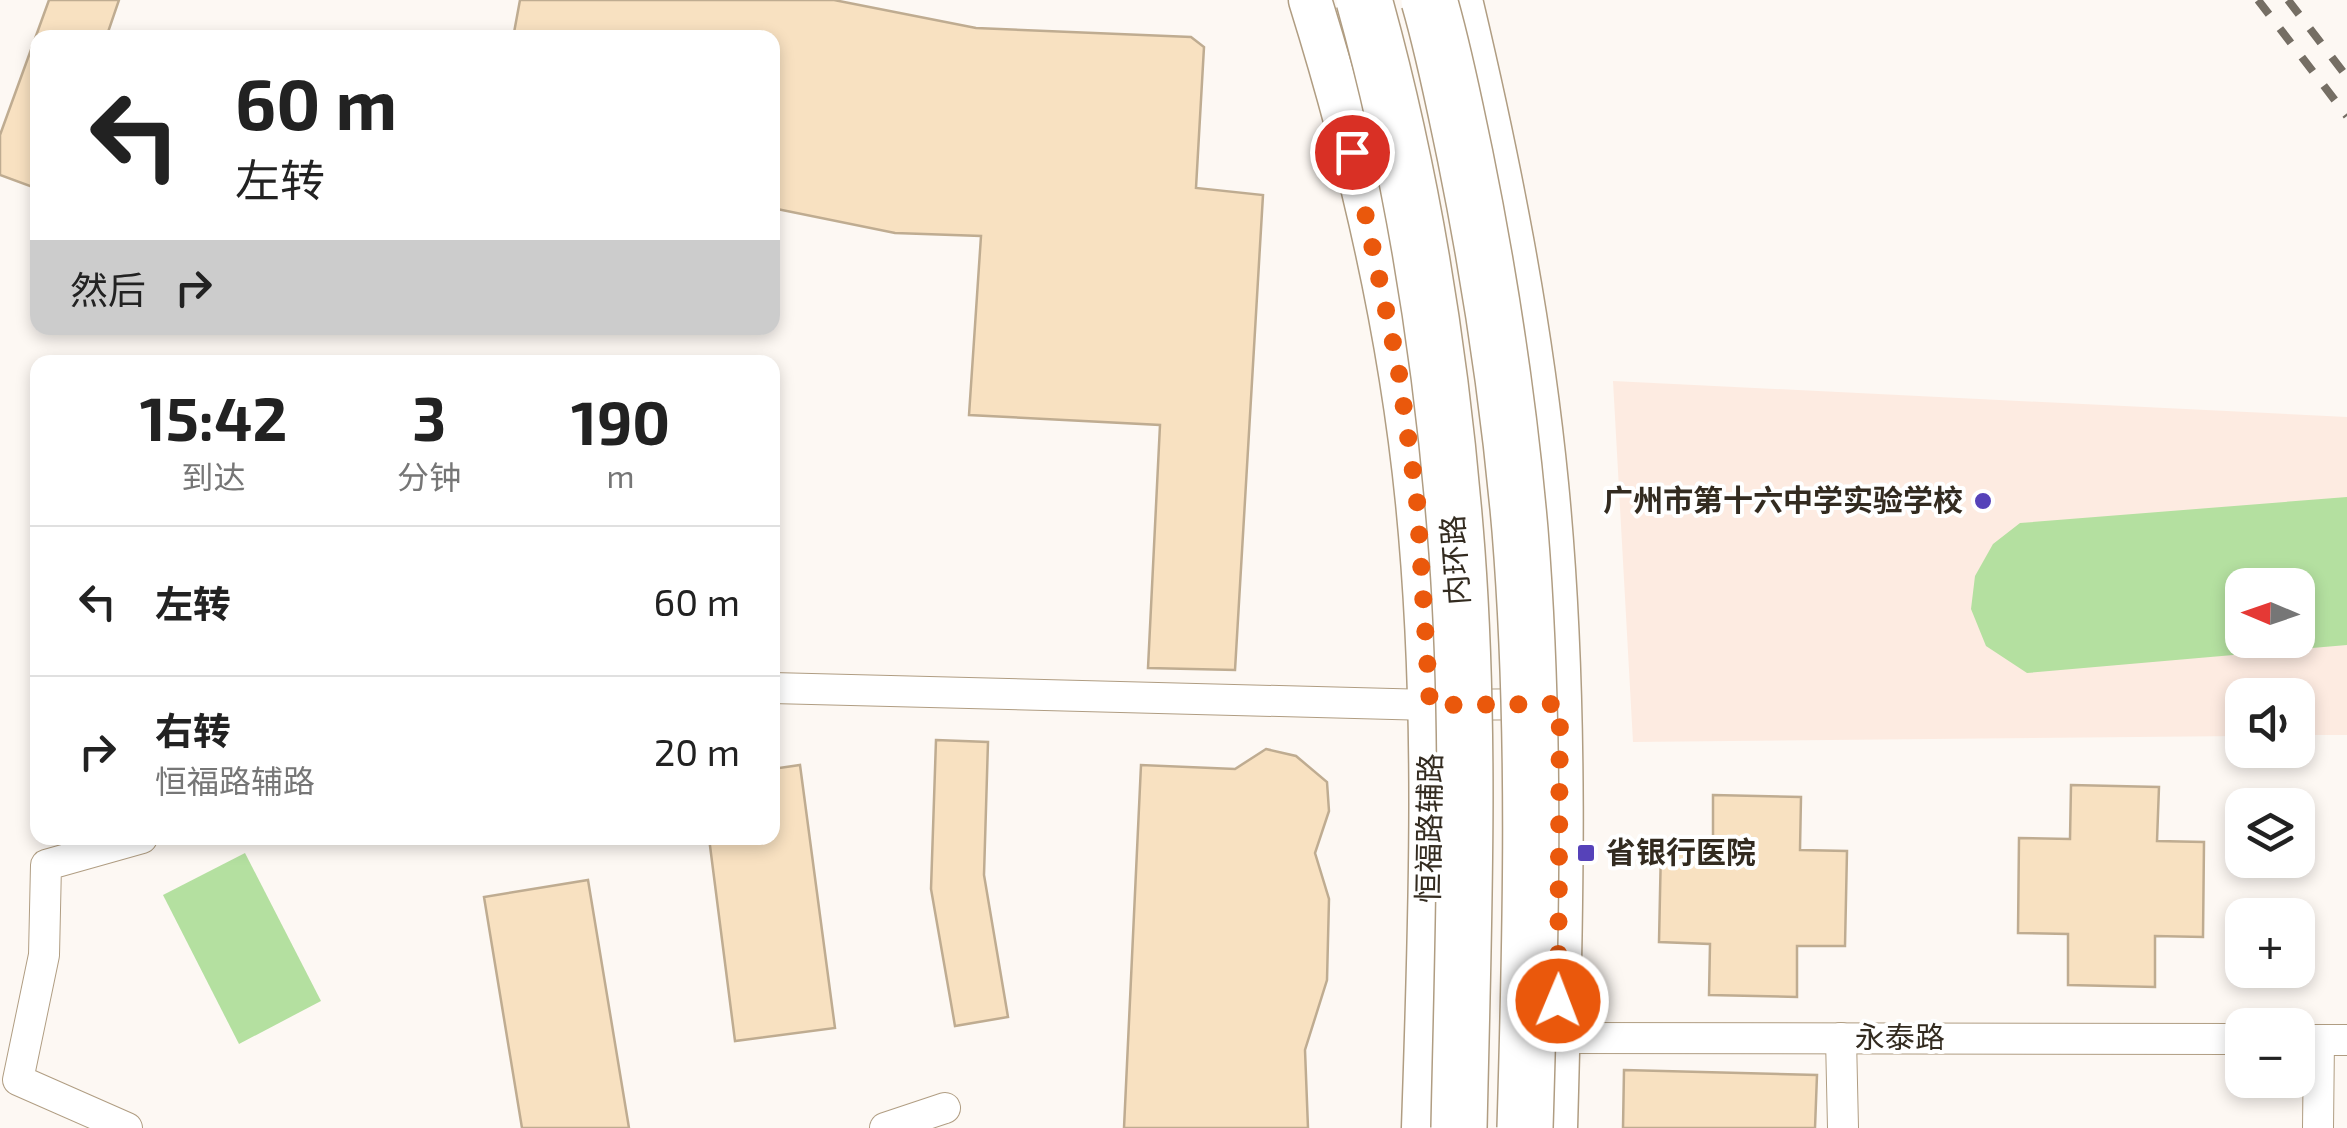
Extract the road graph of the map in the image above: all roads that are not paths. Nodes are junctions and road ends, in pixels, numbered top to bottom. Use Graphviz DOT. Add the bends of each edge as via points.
graph roads {
  1 [pos="1310,0"];
  2 [pos="1364,0"];
  3 [pos="1429,0"];
  4 [pos="1461,0"];
  5 [pos="780,688"];
  6 [pos="1560,704"];
  7 [pos="1430,705"];
  8 [pos="117,845"];
  9 [pos="1558,1038"];
  10 [pos="1841,1038"];
  11 [pos="2225,1040"];
  12 [pos="2321,1040"];
  13 [pos="945,1108"];
  14 [pos="127,1128"];
  15 [pos="885,1128"];
  16 [pos="1423,1128"];
  17 [pos="1459,1128"];
  18 [pos="1525,1128"];
  19 [pos="1556,1128"];
  20 [pos="1844,1128"];
  21 [pos="2318,1128"];
  1 -- 7 [label="main road, 恒福路辅路" via="1359,179 1398,366 1417,500"];
  2 -- 17 [label="highway, 内环路, bridge" via="1416,226 1457,553 1464,722"];
  3 -- 18 [label="highway, bridge" via="1482,240 1520,532 1530,802"];
  4 -- 6 [label="main road" via="1532,352"];
  5 -- 7 [label="street"];
  6 -- 7 [label="street"];
  6 -- 9 [label="main road"];
  7 -- 16 [label="main road, 恒福路辅路"];
  8 -- 14 [label="street" via="46,865 44,955 18,1080"];
  9 -- 10 [label="street, 永泰路"];
  9 -- 19 [label="main road"];
  10 -- 11 [label="street, 永泰路"];
  10 -- 20 [label="street"];
  12 -- 21 [label="street"];
  13 -- 15 [label="street"];
}
